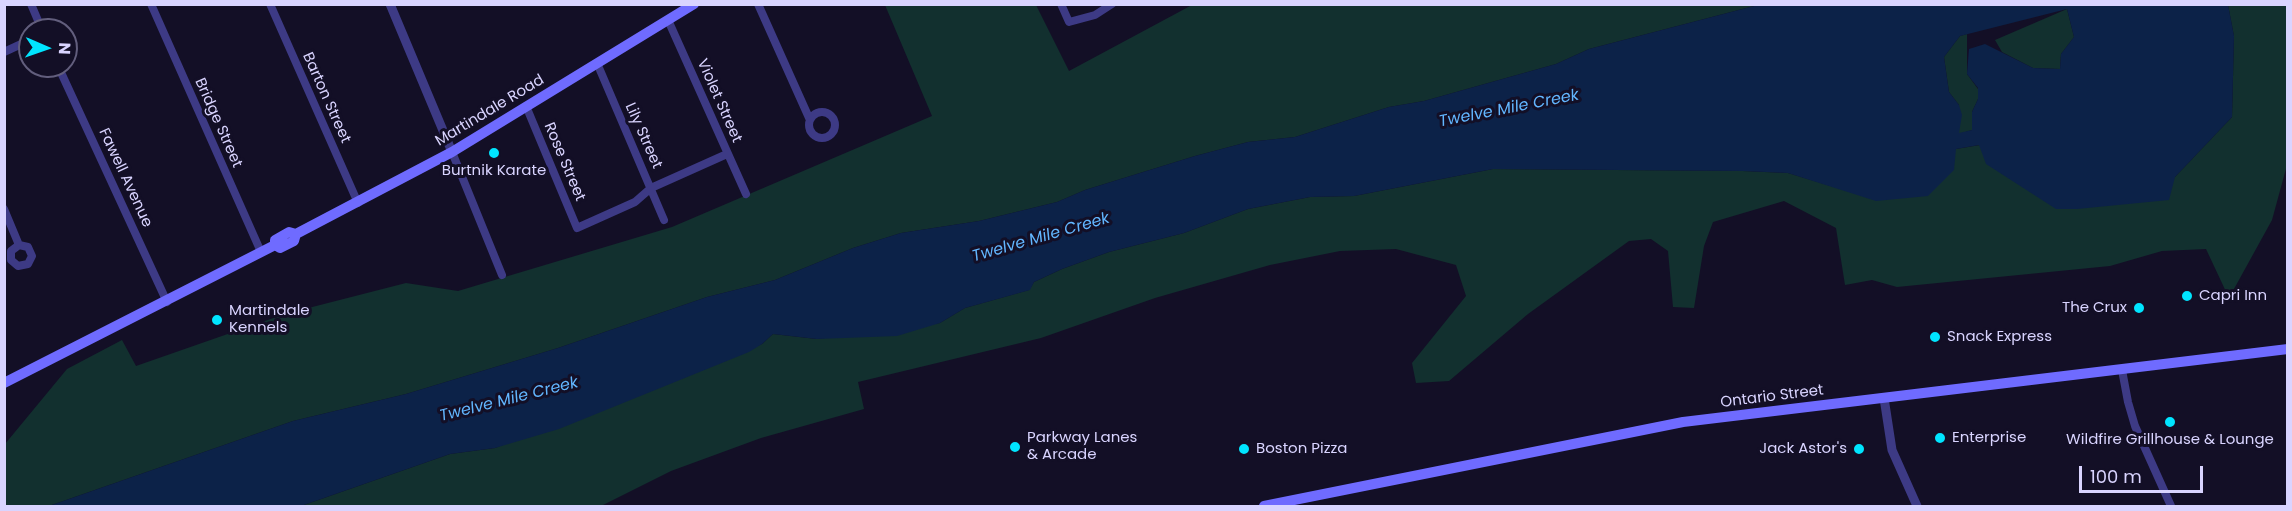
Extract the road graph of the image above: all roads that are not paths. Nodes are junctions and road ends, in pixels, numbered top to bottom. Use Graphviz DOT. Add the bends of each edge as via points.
graph roads {
  1 [pos="31,4"];
  2 [pos="151,4"];
  3 [pos="270,4"];
  4 [pos="390,4"];
  5 [pos="694,4"];
  6 [pos="758,4"];
  7 [pos="1061,4"];
  8 [pos="1112,4"];
  9 [pos="37,18"];
  10 [pos="668,20"];
  11 [pos="18,46"];
  12 [pos="4,52"];
  13 [pos="597,63"];
  14 [pos="64,78"];
  15 [pos="526,106"];
  16 [pos="810,120"];
  17 [pos="452,152"];
  18 [pos="727,154"];
  19 [pos="651,188"];
  20 [pos="746,194"];
  21 [pos="358,203"];
  22 [pos="4,208"];
  23 [pos="664,220"];
  24 [pos="19,245"];
  25 [pos="261,252"];
  26 [pos="502,275"];
  27 [pos="167,302"];
  28 [pos="2288,349"];
  29 [pos="2122,370"];
  30 [pos="4,383"];
  31 [pos="1884,398"];
  32 [pos="1264,507"];
  33 [pos="1917,507"];
  34 [pos="2171,507"];
  1 -- 9 [label="street"];
  2 -- 25 [label="street, Bridge Street"];
  3 -- 21 [label="street, Barton Street"];
  4 -- 17 [label="street"];
  5 -- 10 [label="main road, Martindale Road"];
  6 -- 16 [label="street"];
  7 -- 8 [label="street" via="1069,22 1095,15"];
  10 -- 13 [label="main road, Martindale Road"];
  10 -- 18 [label="street, Violet Street"];
  11 -- 12 [label="street"];
  13 -- 15 [label="main road, Martindale Road"];
  13 -- 19 [label="street, Lily Street"];
  14 -- 27 [label="street, Fawell Avenue"];
  15 -- 17 [label="main road, Martindale Road"];
  15 -- 19 [label="street, Rose Street" via="578,228 635,202"];
  17 -- 21 [label="main road, Martindale Road"];
  17 -- 26 [label="street"];
  18 -- 19 [label="street"];
  18 -- 20 [label="street, Violet Street"];
  19 -- 23 [label="street, Lily Street"];
  21 -- 25 [label="main road, Martindale Road" via="296,234 289,232"];
  22 -- 24 [label="street"];
  25 -- 27 [label="main road, Martindale Road"];
  27 -- 30 [label="main road, Martindale Road"];
  28 -- 29 [label="main road, Ontario Street"];
  29 -- 31 [label="main road, Ontario Street"];
  29 -- 34 [label="street" via="2135,426"];
  31 -- 32 [label="main road, Ontario Street" via="1683,422"];
  31 -- 33 [label="street" via="1892,450"];
}
